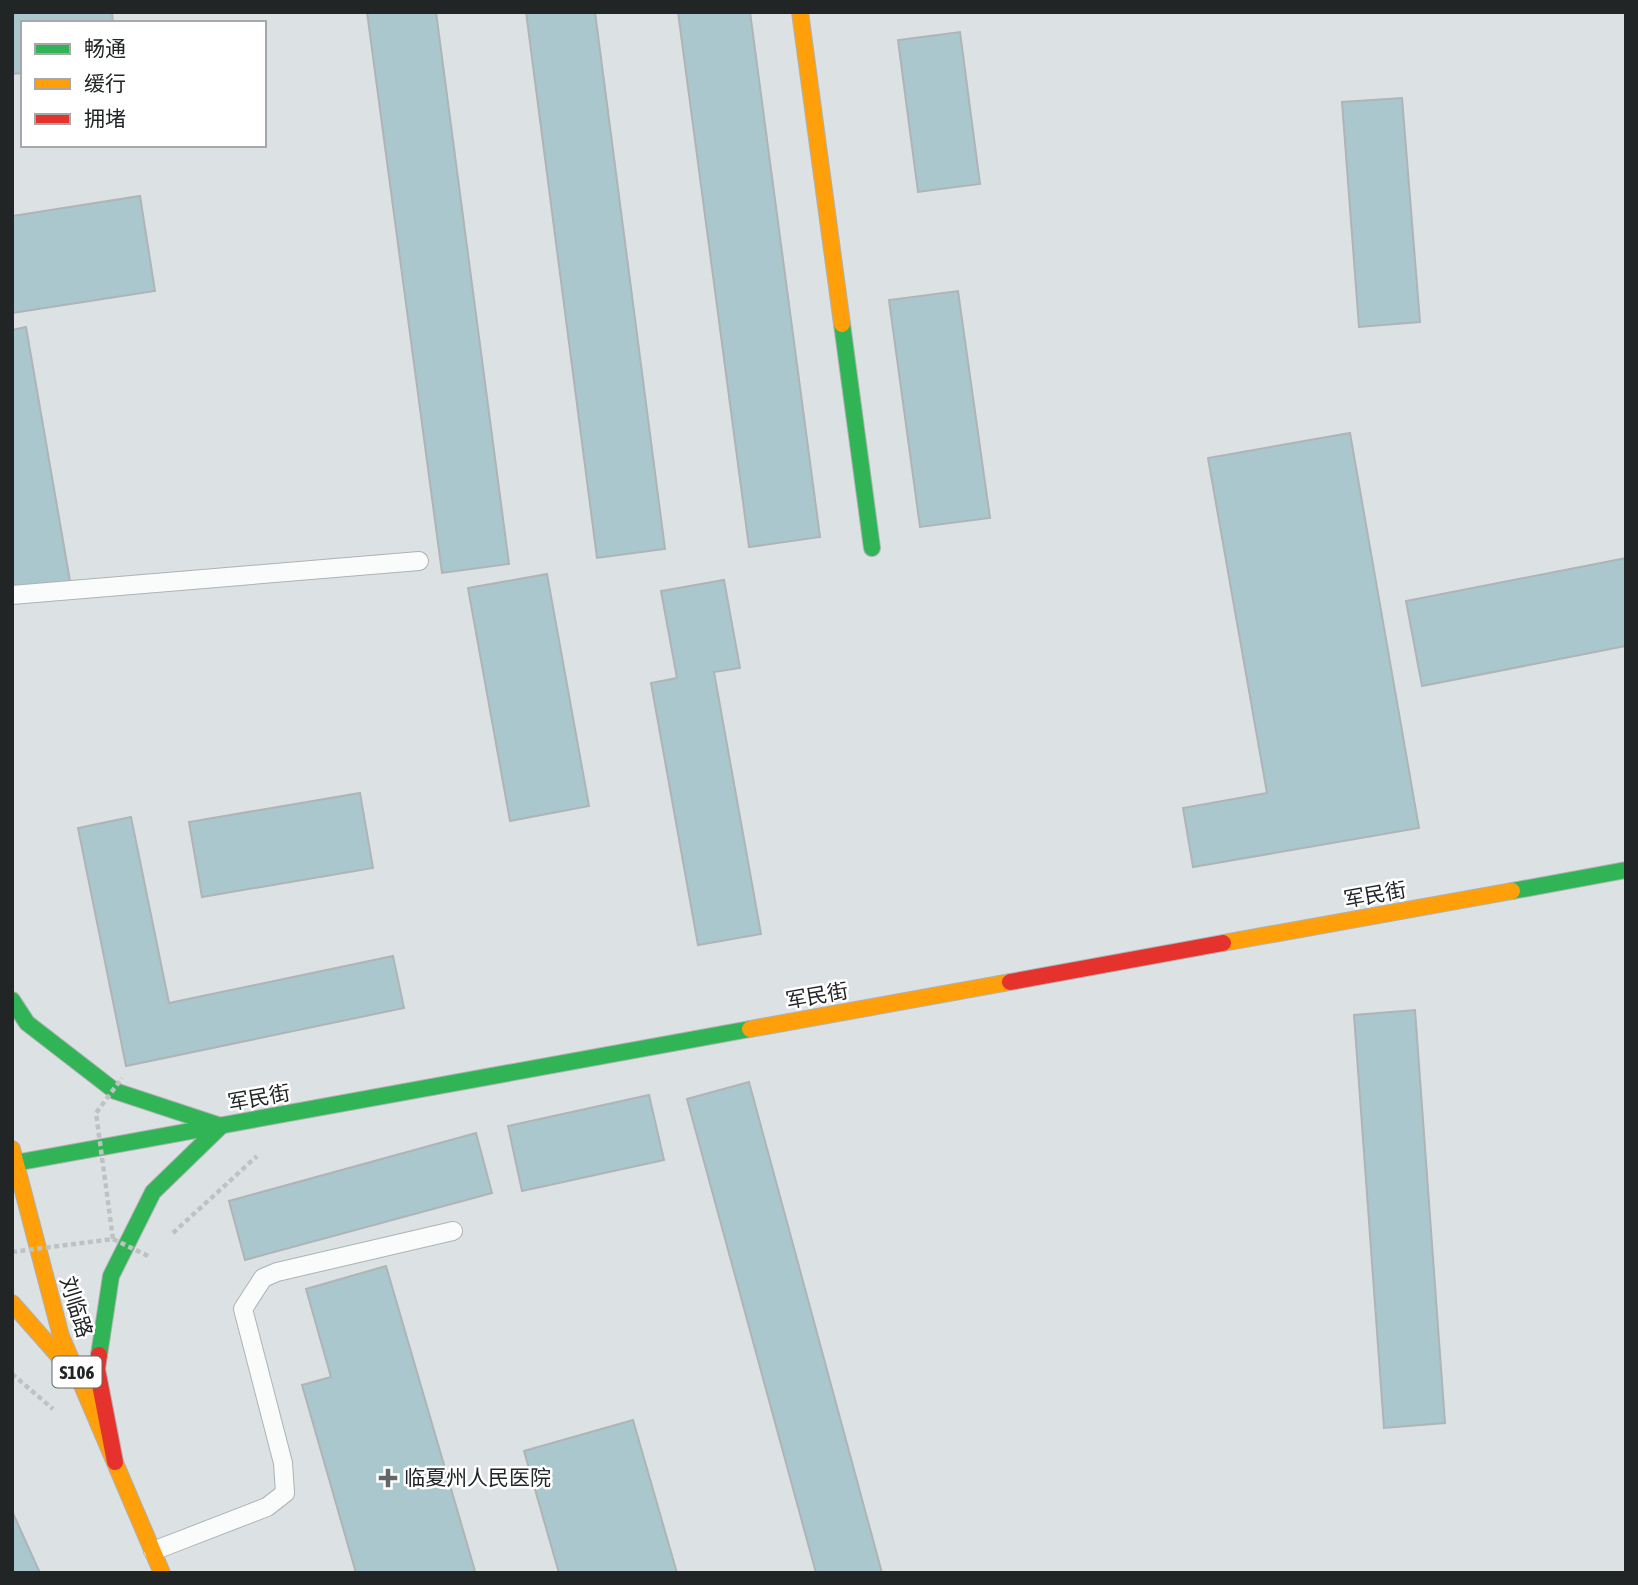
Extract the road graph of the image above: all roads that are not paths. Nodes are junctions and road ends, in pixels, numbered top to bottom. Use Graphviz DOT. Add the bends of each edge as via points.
graph roads {
  1 [pos="800,12"];
  2 [pos="872,548"];
  3 [pos="419,561"];
  4 [pos="12,596"];
  5 [pos="1626,870"];
  6 [pos="12,1000"];
  7 [pos="221,1126"];
  8 [pos="13,1159"];
  9 [pos="453,1231"];
  10 [pos="12,1303"];
  11 [pos="115,1462"];
  12 [pos="153,1551"];
  13 [pos="162,1573"];
  1 -- 2 [label="main road"];
  3 -- 4 [label="lane"];
  5 -- 7 [label="main road, 军民街"];
  6 -- 7 [label="main road" via="27,1023 115,1091"];
  7 -- 8 [label="main road, 军民街"];
  7 -- 11 [label="main road" via="153,1192 111,1276 97,1369"];
  8 -- 11 [label="main road, 刘临路 / S106" via="61,1336"];
  9 -- 12 [label="lane" via="263,1278 243,1309 283,1463 285,1493 267,1507"];
  10 -- 11 [label="main road" via="72,1371"];
  11 -- 12 [label="main road, 刘临路 / S106"];
  12 -- 13 [label="main road, 刘临路 / S106"];
}
